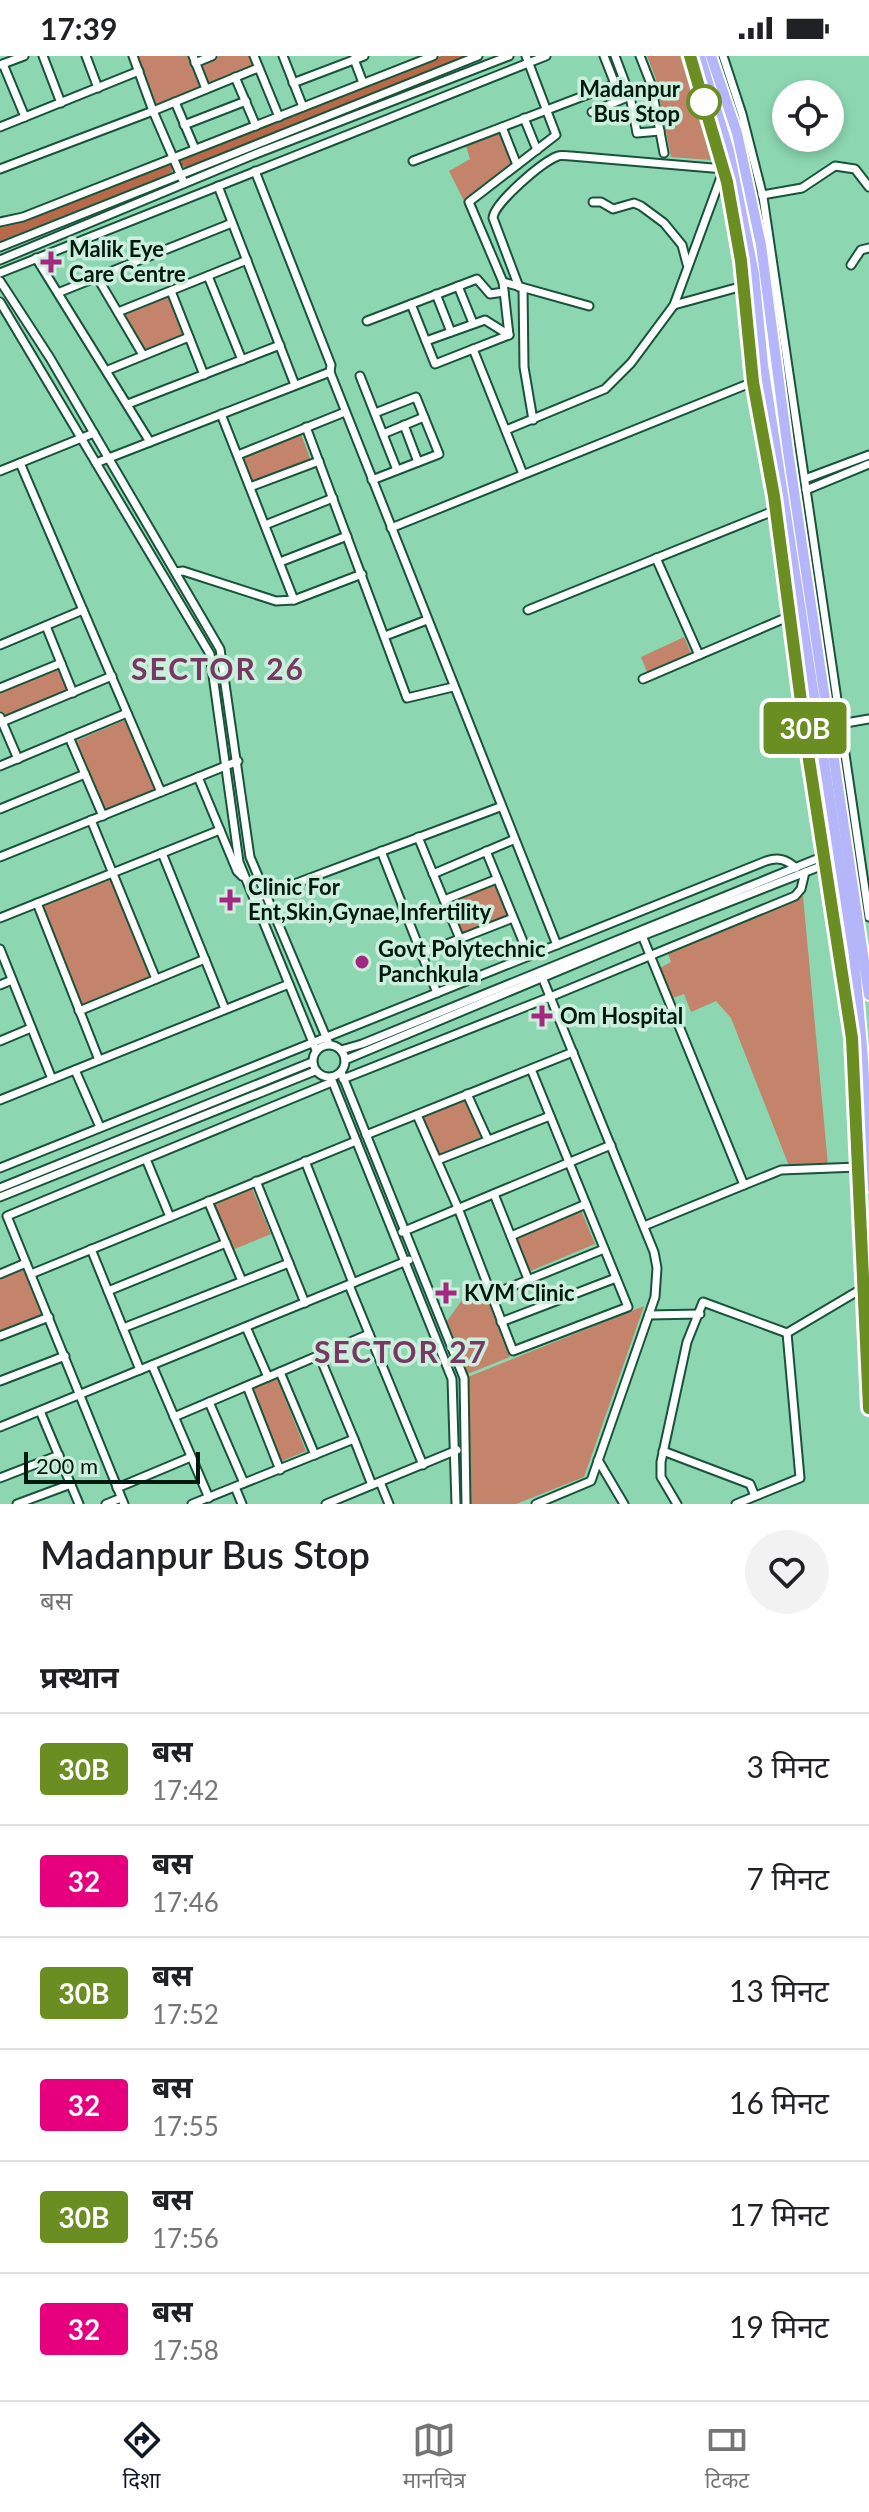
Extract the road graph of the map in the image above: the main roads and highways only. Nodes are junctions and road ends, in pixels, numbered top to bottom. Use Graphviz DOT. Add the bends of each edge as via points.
graph roads {
  1 [pos="700,56"];
  2 [pos="711,56"];
  3 [pos="844,857"];
  4 [pos="869,995"];
  5 [pos="869,1186"];
  1 -- 3 [label="highway" via="729,151 754,274 763,365"];
  2 -- 3 [label="highway" via="737,133 761,245"];
  3 -- 4 [label="highway"];
  3 -- 5 [label="highway"];
}
